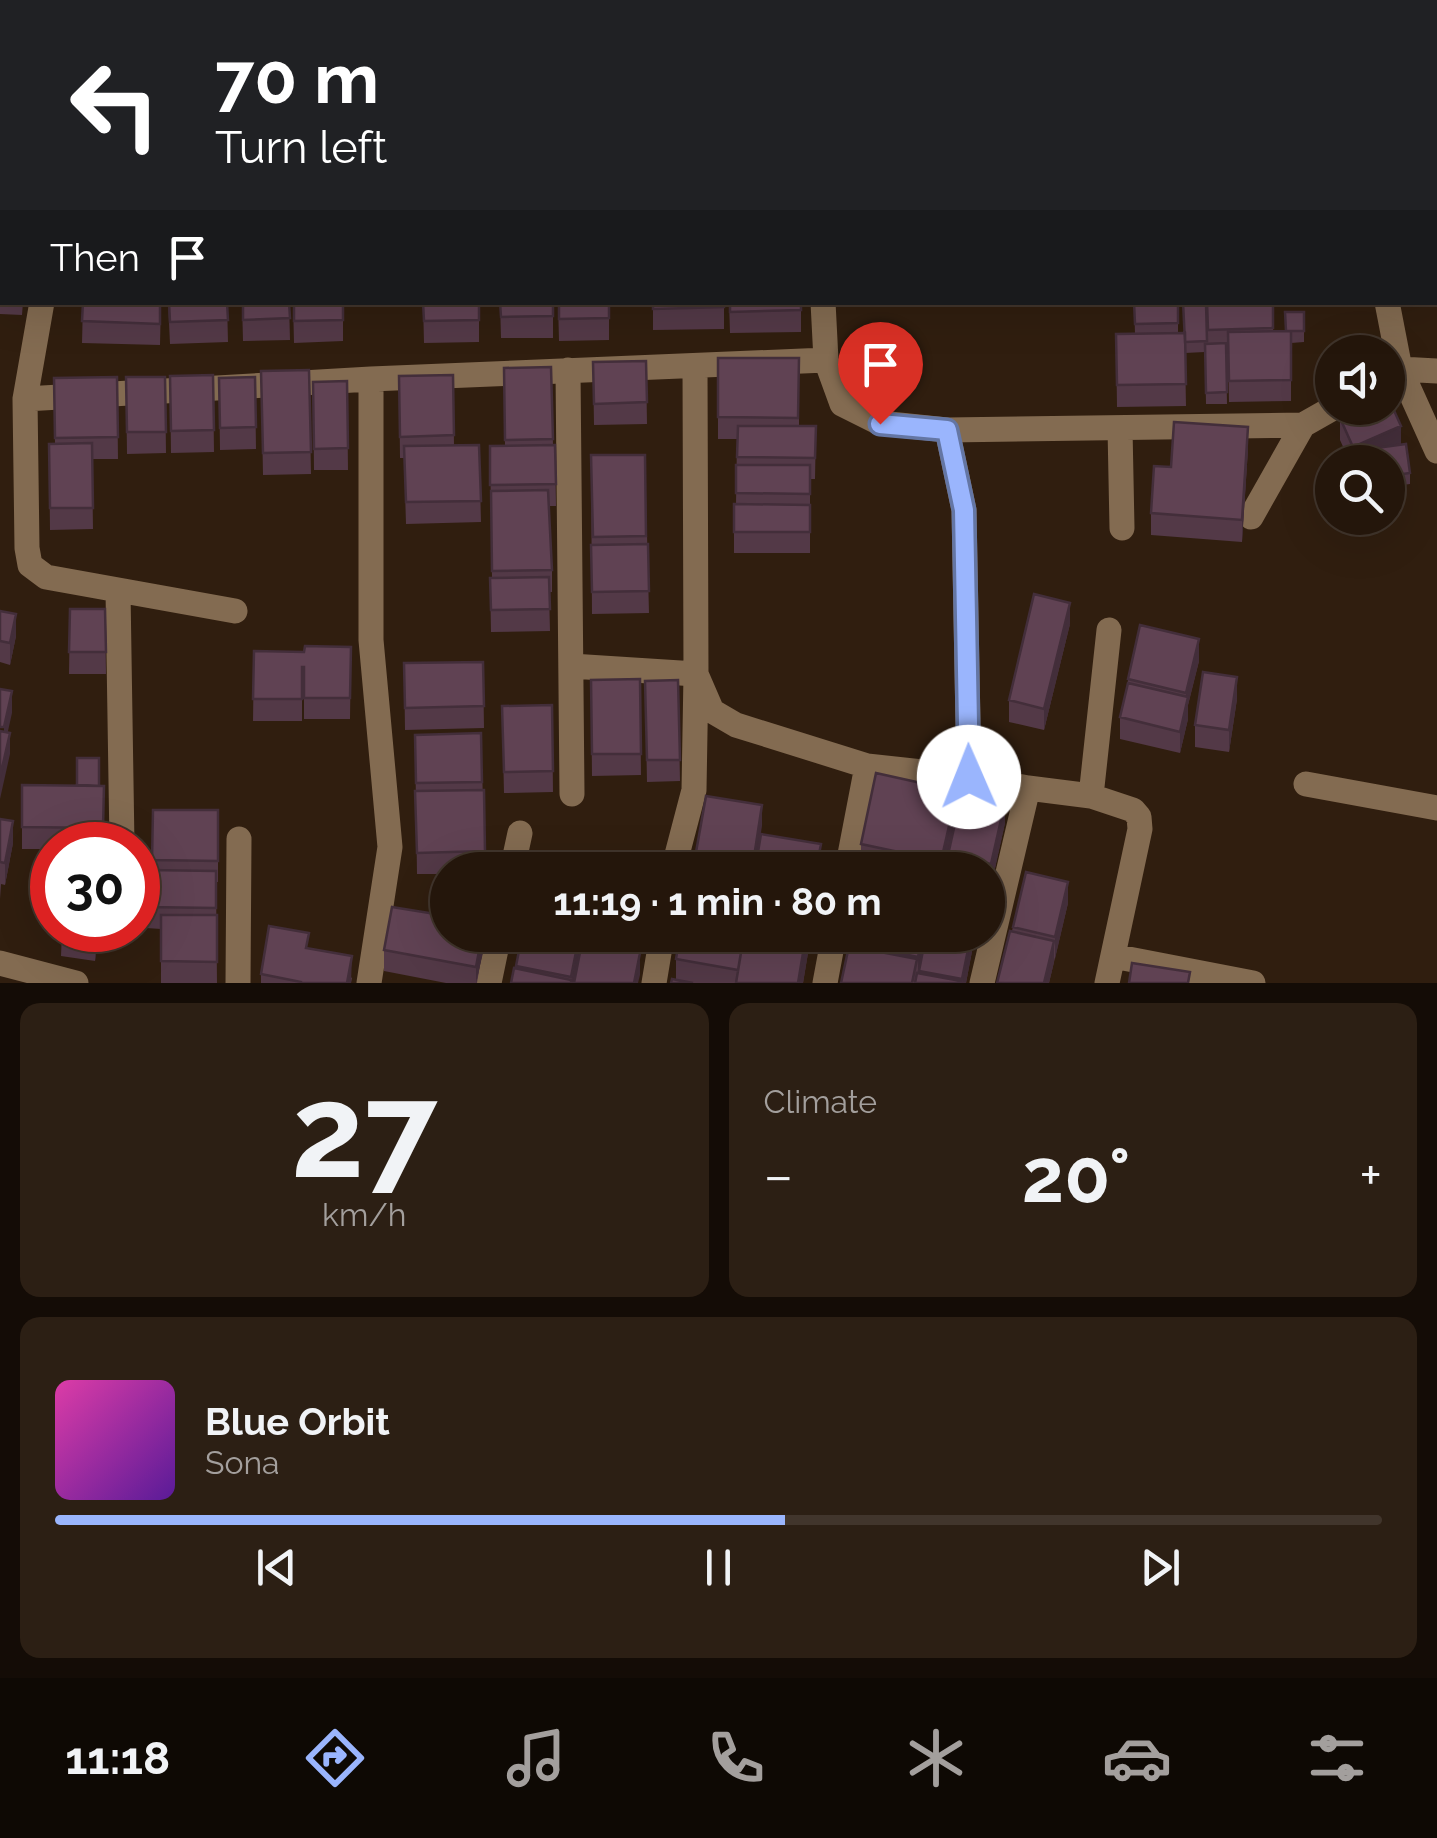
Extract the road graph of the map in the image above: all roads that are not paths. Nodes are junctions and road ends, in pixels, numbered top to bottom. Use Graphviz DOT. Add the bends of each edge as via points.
graph roads {
  1 [pos="41,305"];
  2 [pos="822,305"];
  3 [pos="1387,305"];
  4 [pos="1390,335"];
  5 [pos="826,360"];
  6 [pos="695,366"];
  7 [pos="568,370"];
  8 [pos="1437,370"];
  9 [pos="1405,372"];
  10 [pos="371,380"];
  11 [pos="1405,393"];
  12 [pos="25,399"];
  13 [pos="1315,418"];
  14 [pos="1302,425"];
  15 [pos="1120,428"];
  16 [pos="947,430"];
  17 [pos="1437,452"];
  18 [pos="1250,517"];
  19 [pos="1122,528"];
  20 [pos="118,591"];
  21 [pos="236,612"];
  22 [pos="1108,630"];
  23 [pos="570,666"];
  24 [pos="696,674"];
  25 [pos="867,766"];
  26 [pos="969,777"];
  27 [pos="1306,784"];
  28 [pos="1028,788"];
  29 [pos="572,794"];
  30 [pos="1091,796"];
  31 [pos="1437,808"];
  32 [pos="122,822"];
  33 [pos="520,832"];
  34 [pos="239,839"];
  35 [pos="516,852"];
  36 [pos="678,852"];
  37 [pos="850,852"];
  38 [pos="495,952"];
  39 [pos="659,952"];
  40 [pos="831,952"];
  41 [pos="1113,956"];
  42 [pos="0,962"];
  43 [pos="76,983"];
  44 [pos="238,983"];
  45 [pos="369,983"];
  46 [pos="489,983"];
  47 [pos="654,983"];
  48 [pos="825,983"];
  49 [pos="982,983"];
  50 [pos="1107,983"];
  51 [pos="1253,983"];
  1 -- 12 [label="street"];
  2 -- 5 [label="street"];
  3 -- 4 [label="street"];
  5 -- 6 [label="street"];
  5 -- 16 [label="street" via="842,404 880,424"];
  6 -- 7 [label="street"];
  6 -- 24 [label="street"];
  7 -- 10 [label="street"];
  7 -- 23 [label="street"];
  8 -- 9 [label="street"];
  10 -- 12 [label="street"];
  10 -- 45 [label="street" via="371,640 390,846"];
  11 -- 17 [label="street"];
  12 -- 20 [label="street" via="30,565 46,577"];
  13 -- 14 [label="street"];
  14 -- 15 [label="street"];
  14 -- 18 [label="street"];
  15 -- 16 [label="street"];
  15 -- 19 [label="street"];
  16 -- 26 [label="street" via="964,510"];
  20 -- 21 [label="street"];
  20 -- 32 [label="street"];
  22 -- 30 [label="street"];
  23 -- 24 [label="street"];
  23 -- 29 [label="street"];
  24 -- 25 [label="street" via="712,710 736,725"];
  24 -- 36 [label="street" via="694,790"];
  25 -- 26 [label="street"];
  25 -- 37 [label="street"];
  26 -- 28 [label="street"];
  27 -- 31 [label="street"];
  28 -- 30 [label="street"];
  28 -- 49 [label="street"];
  30 -- 41 [label="street" via="1139,817"];
  33 -- 35 [label="street"];
  34 -- 44 [label="street"];
  38 -- 46 [label="street"];
  39 -- 47 [label="street"];
  40 -- 48 [label="street"];
  41 -- 50 [label="street"];
  41 -- 51 [label="street"];
  42 -- 43 [label="street"];
}
